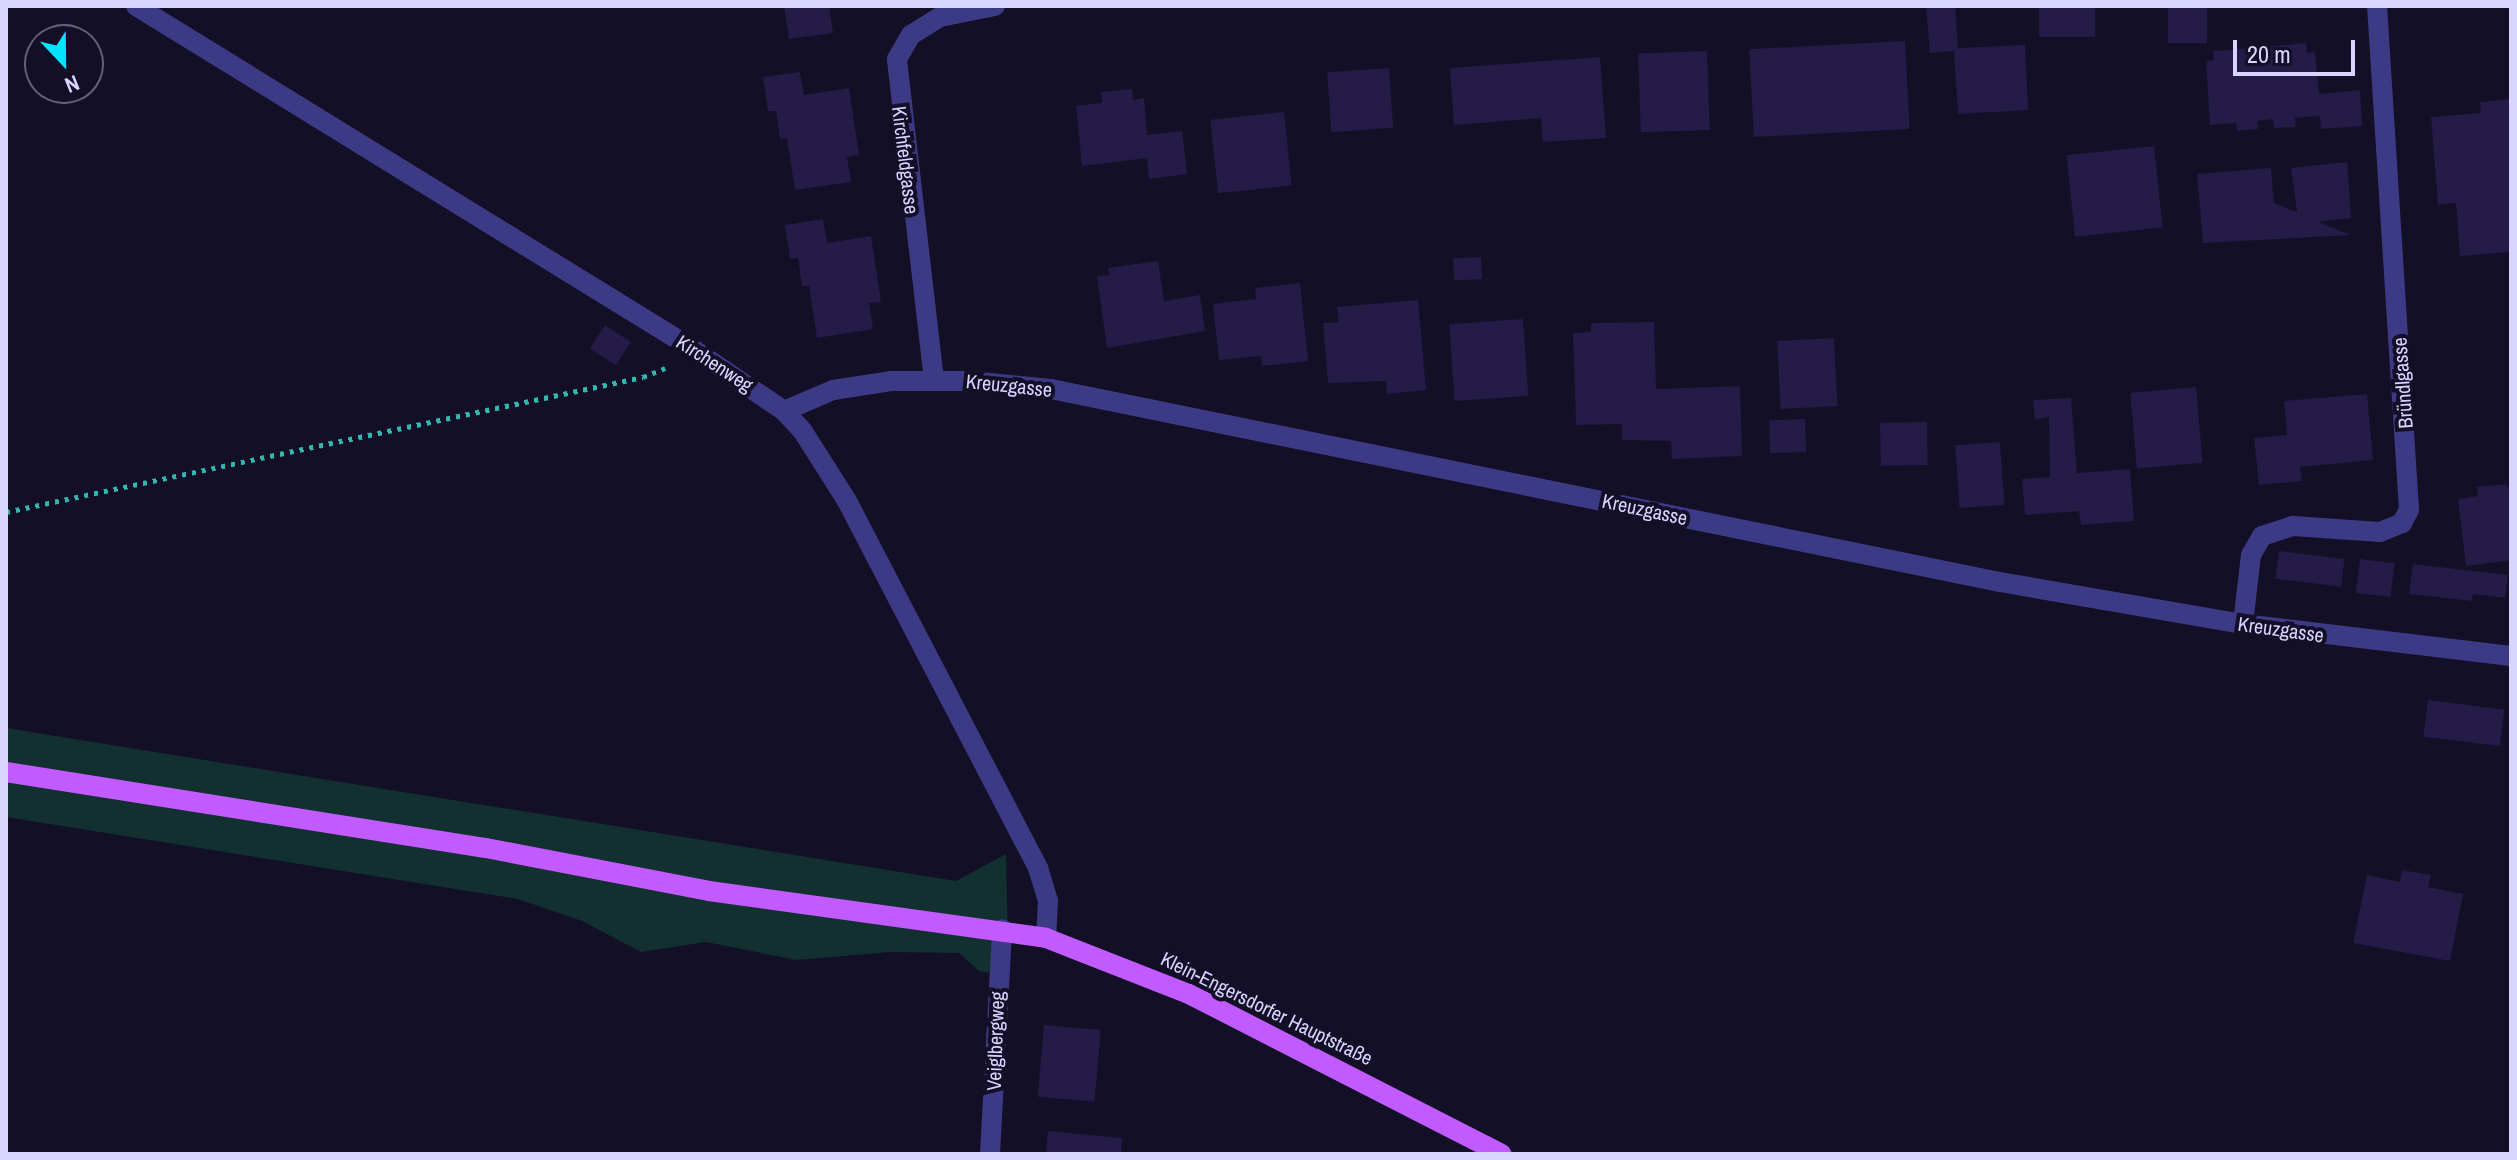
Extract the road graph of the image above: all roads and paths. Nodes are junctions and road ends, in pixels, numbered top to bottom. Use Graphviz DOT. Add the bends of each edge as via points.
graph roads {
  1 [pos="136,6"];
  2 [pos="995,6"];
  3 [pos="2377,6"];
  4 [pos="690,347"];
  5 [pos="934,380"];
  6 [pos="784,411"];
  7 [pos="6,512"];
  8 [pos="2243,624"];
  9 [pos="2511,656"];
  10 [pos="6,772"];
  11 [pos="1002,929"];
  12 [pos="1046,938"];
  13 [pos="990,1154"];
  14 [pos="1501,1154"];
  1 -- 4 [label="street, Kirchenweg"];
  2 -- 5 [label="street, Kirchfeldgasse" via="940,17 911,35 897,59"];
  3 -- 8 [label="street, Bründlgasse" via="2409,510 2402,523 2380,532 2293,526 2262,536 2251,555"];
  4 -- 6 [label="street, Kirchenweg"];
  4 -- 7 [label="path" via="671,364 643,377"];
  5 -- 6 [label="street, Kreuzgasse" via="833,390"];
  5 -- 8 [label="street, Kreuzgasse" via="1051,389 1135,403 2000,582"];
  6 -- 12 [label="street, Kirchenweg" via="847,501 1038,868 1048,901"];
  8 -- 9 [label="street, Kreuzgasse"];
  10 -- 11 [label="main road, Klein-Engersdorfer Hauptstraße" via="486,848 709,891"];
  11 -- 12 [label="main road, Klein-Engersdorfer Hauptstraße"];
  11 -- 13 [label="street, Veiglbergweg"];
  12 -- 14 [label="main road, Klein-Engersdorfer Hauptstraße" via="1189,994"];
}
